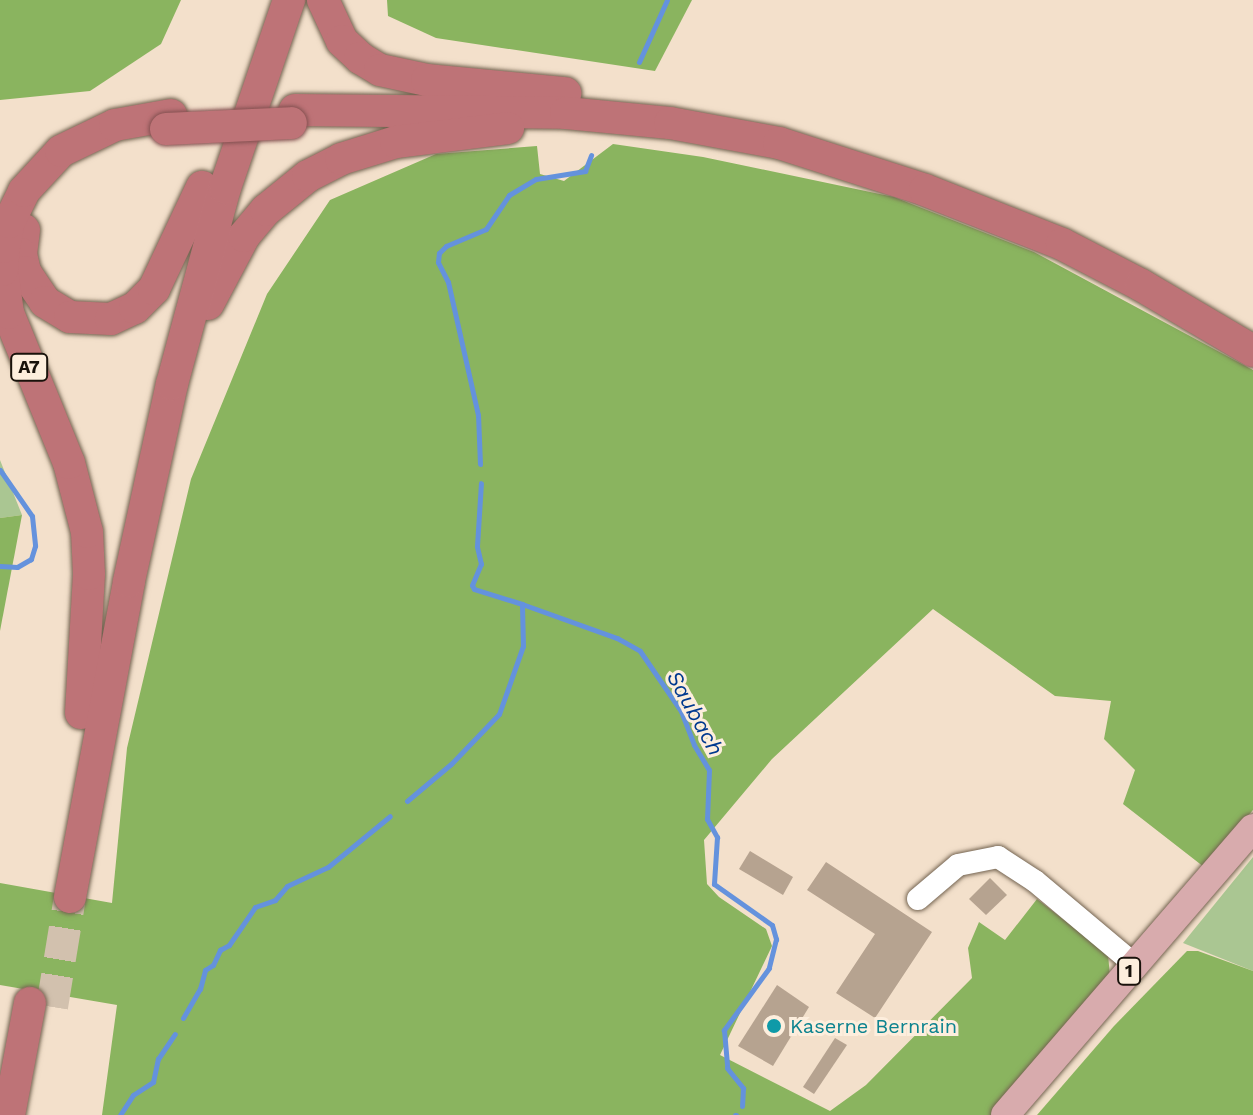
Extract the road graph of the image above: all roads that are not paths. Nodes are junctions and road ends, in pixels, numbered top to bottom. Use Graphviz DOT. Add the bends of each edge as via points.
graph roads {
  1 [pos="266,0"];
  2 [pos="289,0"];
  3 [pos="323,0"];
  4 [pos="293,117"];
  5 [pos="169,122"];
  6 [pos="535,125"];
  7 [pos="751,136"];
  8 [pos="865,170"];
  9 [pos="202,187"];
  10 [pos="1253,351"];
  11 [pos="163,423"];
  12 [pos="81,713"];
  13 [pos="1253,828"];
  14 [pos="918,899"];
  15 [pos="1134,964"];
  16 [pos="9,1115"];
  17 [pos="31,1115"];
  18 [pos="1005,1115"];
  1 -- 9 [label="highway, A7"];
  2 -- 11 [label="highway, A7" via="225,188"];
  3 -- 7 [label="highway, A7" via="335,32 349,49 390,73 574,95"];
  4 -- 5 [label="highway, A7"];
  4 -- 6 [label="highway, A7"];
  4 -- 7 [label="highway, A7" via="544,111"];
  5 -- 9 [label="highway, A7" via="97,146 50,180 32,206 22,237 22,263 29,281 45,302 70,317 103,321 127,313 160,281"];
  5 -- 12 [label="highway, A7" via="115,125 61,151 24,191 4,247 8,313 69,463 87,532"];
  6 -- 8 [label="highway, A7" via="678,137"];
  6 -- 11 [label="highway, A7" via="377,146 323,167 294,186 254,223 223,270"];
  7 -- 8 [label="highway, A7"];
  8 -- 10 [label="highway" via="1062,244"];
  9 -- 12 [label="highway, A7" via="142,419"];
  11 -- 12 [label="highway, A7" via="60,895"];
  13 -- 15 [label="main road, 1"];
  14 -- 15 [label="lane" via="958,865 998,857 1035,881"];
  15 -- 18 [label="main road, 1"];
  16 -- 17 [label="highway" via="41,1005"];
}
